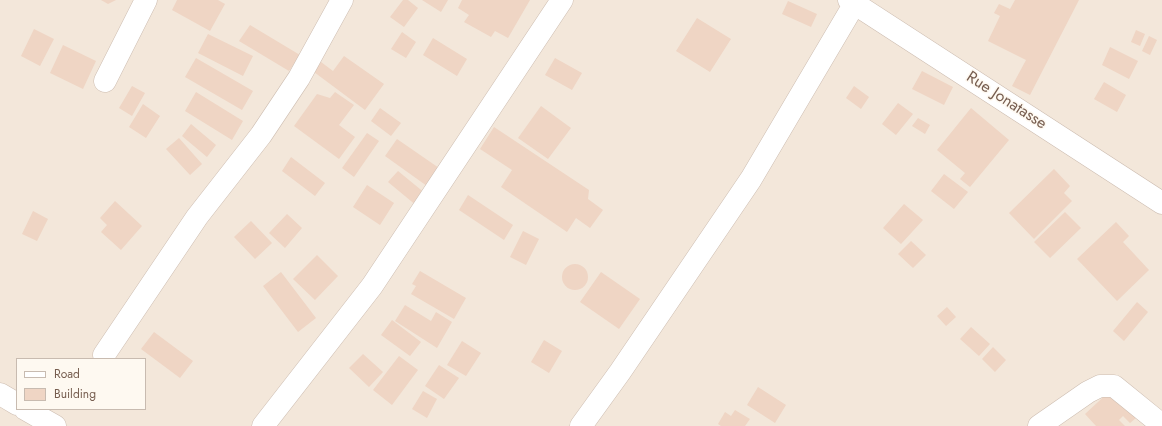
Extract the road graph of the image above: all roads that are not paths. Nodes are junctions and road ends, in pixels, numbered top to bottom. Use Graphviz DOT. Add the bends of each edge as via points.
graph roads {
  1 [pos="146,0"];
  2 [pos="342,0"];
  3 [pos="562,0"];
  4 [pos="852,2"];
  5 [pos="105,81"];
  6 [pos="1162,203"];
  7 [pos="104,354"];
  8 [pos="0,394"];
  9 [pos="16,403"];
  10 [pos="27,410"];
  11 [pos="1162,425"];
  12 [pos="55,426"];
  13 [pos="263,426"];
  14 [pos="581,426"];
  15 [pos="1039,426"];
  1 -- 5 [label="street"];
  2 -- 7 [label="street" via="299,78 261,136 197,217"];
  3 -- 13 [label="street" via="372,286"];
  4 -- 6 [label="street, Rue Jonatasse"];
  4 -- 14 [label="street" via="751,180"];
  8 -- 9 [label="street"];
  10 -- 12 [label="street"];
  11 -- 15 [label="street" via="1114,386 1100,386"];
}
